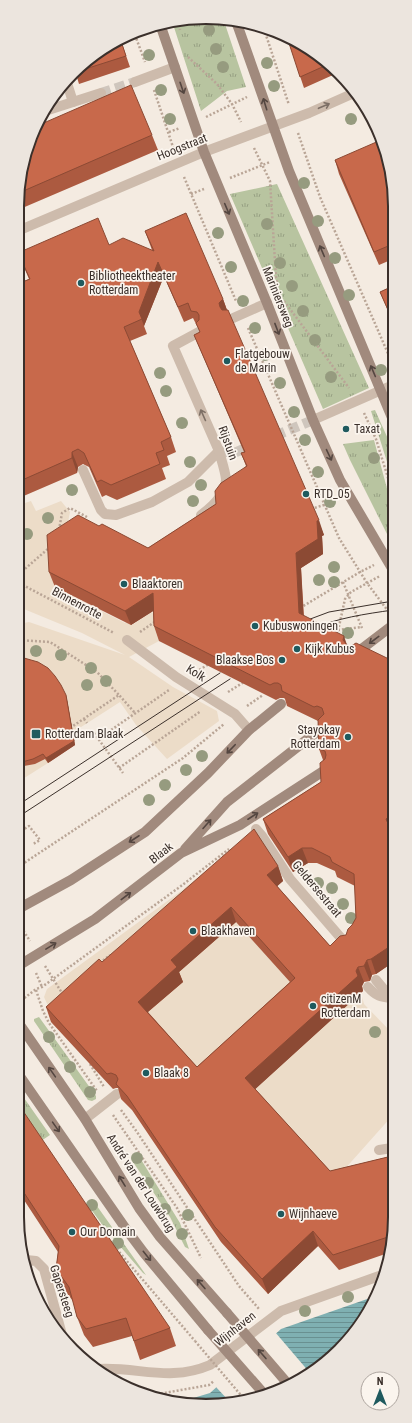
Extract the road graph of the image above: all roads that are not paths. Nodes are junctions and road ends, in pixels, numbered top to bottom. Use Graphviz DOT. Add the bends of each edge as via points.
graph roads {
  1 [pos="241,27"];
  2 [pos="162,29"];
  3 [pos="175,67"];
  4 [pos="135,82"];
  5 [pos="68,87"];
  6 [pos="101,93"];
  7 [pos="350,95"];
  8 [pos="74,102"];
  9 [pos="52,109"];
  10 [pos="272,126"];
  11 [pos="204,152"];
  12 [pos="24,228"];
  13 [pos="267,303"];
  14 [pos="231,319"];
  15 [pos="199,332"];
  16 [pos="388,387"];
  17 [pos="381,390"];
  18 [pos="388,408"];
  19 [pos="313,420"];
  20 [pos="218,451"];
  21 [pos="84,470"];
  22 [pos="193,520"];
  23 [pos="388,562"];
  24 [pos="388,629"];
  25 [pos="127,640"];
  26 [pos="355,654"];
  27 [pos="281,704"];
  28 [pos="323,727"];
  29 [pos="249,730"];
  30 [pos="325,770"];
  31 [pos="256,829"];
  32 [pos="181,853"];
  33 [pos="24,906"];
  34 [pos="347,945"];
  35 [pos="24,962"];
  36 [pos="376,980"];
  37 [pos="368,987"];
  38 [pos="388,994"];
  39 [pos="388,998"];
  40 [pos="24,1031"];
  41 [pos="24,1081"];
  42 [pos="111,1098"];
  43 [pos="84,1119"];
  44 [pos="388,1149"];
  45 [pos="379,1150"];
  46 [pos="29,1260"];
  47 [pos="377,1278"];
  48 [pos="59,1324"];
  49 [pos="106,1369"];
  50 [pos="285,1381"];
  51 [pos="261,1390"];
  10 -- 1 [label="main road, one-way"];
  2 -- 3 [label="main road, Mariniersweg"];
  3 -- 4 [label="street"];
  3 -- 11 [label="main road, Mariniersweg, one-way"];
  5 -- 8 [label="street"];
  6 -- 8 [label="street"];
  10 -- 7 [label="street, Hoogstraat, one-way"];
  8 -- 9 [label="street"];
  10 -- 11 [label="street, Hoogstraat"];
  17 -- 10 [label="main road, one-way"];
  11 -- 12 [label="street, Hoogstraat"];
  11 -- 13 [label="main road, Mariniersweg, one-way"];
  13 -- 14 [label="street"];
  13 -- 19 [label="main road, Mariniersweg, one-way"];
  20 -- 15 [label="street, Rijstuin, one-way" via="173,346"];
  16 -- 17 [label="street"];
  17 -- 18 [label="main road"];
  17 -- 19 [label="street"];
  19 -- 23 [label="main road, Mariniersweg, one-way" via="340,480"];
  20 -- 21 [label="street" via="188,482 152,502 116,515 105,514 101,510"];
  20 -- 22 [label="street, Rijstuin" via="226,478 225,485 211,508"];
  24 -- 26 [label="main road, one-way"];
  25 -- 29 [label="street, Kolk" via="182,681 235,714"];
  27 -- 29 [label="main road"];
  32 -- 28 [label="main road, one-way" via="227,802"];
  29 -- 33 [label="main road, one-way" via="145,832 71,880"];
  32 -- 30 [label="main road, Blaak, one-way" via="240,825"];
  31 -- 34 [label="street, Geldersestraat" via="290,879"];
  35 -- 32 [label="main road, Blaak, one-way" via="95,920"];
  36 -- 38 [label="street"];
  37 -- 39 [label="street" via="374,994"];
  43 -- 40 [label="main road, André van der Louwbrug, one-way"];
  41 -- 51 [label="main road, one-way, bridge" via="144,1253"];
  42 -- 43 [label="street"];
  50 -- 43 [label="main road, André van der Louwbrug, one-way, bridge" via="160,1237"];
  44 -- 45 [label="street"];
  46 -- 48 [label="street, Gapersteeg" via="36,1261 44,1269"];
  47 -- 49 [label="street, Wijnhaven" via="280,1311 210,1365 197,1371 170,1374"];
}
